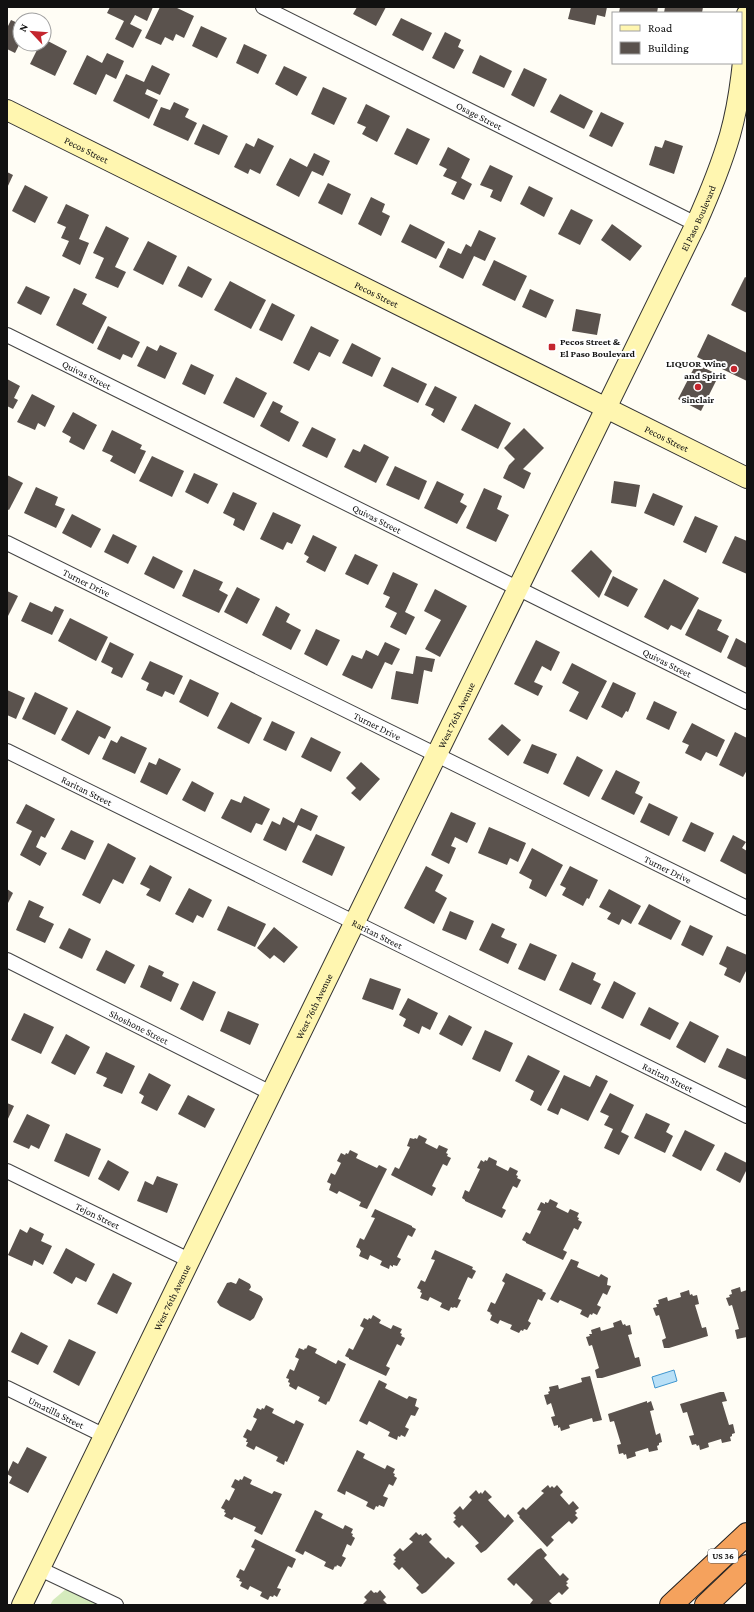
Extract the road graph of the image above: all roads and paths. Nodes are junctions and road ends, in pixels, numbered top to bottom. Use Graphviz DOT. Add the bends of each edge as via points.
graph roads {
  1 [pos="263,7"];
  2 [pos="747,14"];
  3 [pos="742,62"];
  4 [pos="742,64"];
  5 [pos="7,110"];
  6 [pos="696,224"];
  7 [pos="7,335"];
  8 [pos="606,409"];
  9 [pos="747,478"];
  10 [pos="7,543"];
  11 [pos="518,589"];
  12 [pos="747,702"];
  13 [pos="7,751"];
  14 [pos="437,755"];
  15 [pos="747,908"];
  16 [pos="354,923"];
  17 [pos="7,960"];
  18 [pos="271,1093"];
  19 [pos="747,1116"];
  20 [pos="7,1171"];
  21 [pos="189,1260"];
  22 [pos="7,1388"];
  23 [pos="105,1436"];
  24 [pos="747,1527"];
  25 [pos="747,1534"];
  26 [pos="747,1566"];
  27 [pos="40,1569"];
  28 [pos="699,1578"];
  29 [pos="22,1605"];
  30 [pos="116,1605"];
  31 [pos="670,1605"];
  32 [pos="706,1605"];
  1 -- 6 [label="street, Osage Street"];
  2 -- 3 [label="street, El Paso Boulevard"];
  4 -- 6 [label="street, El Paso Boulevard" via="730,134 713,185"];
  5 -- 8 [label="street, Pecos Street"];
  6 -- 8 [label="street, El Paso Boulevard"];
  7 -- 11 [label="street, Quivas Street"];
  8 -- 9 [label="street, Pecos Street"];
  8 -- 11 [label="street, West 76th Avenue"];
  10 -- 14 [label="street, Turner Drive"];
  11 -- 12 [label="street, Quivas Street"];
  11 -- 14 [label="street, West 76th Avenue"];
  13 -- 16 [label="street, Raritan Street"];
  14 -- 15 [label="street, Turner Drive"];
  14 -- 16 [label="street, West 76th Avenue"];
  16 -- 18 [label="street, West 76th Avenue"];
  16 -- 19 [label="street, Raritan Street"];
  17 -- 18 [label="street, Shoshone Street"];
  18 -- 21 [label="street, West 76th Avenue"];
  20 -- 21 [label="street, Tejon Street"];
  21 -- 23 [label="street, West 76th Avenue"];
  22 -- 23 [label="street, Umatilla Street"];
  23 -- 27 [label="street, West 76th Avenue"];
  24 -- 28 [label="highway"];
  25 -- 28 [label="highway, US 36"];
  26 -- 32 [label="highway"];
  27 -- 29 [label="street, West 76th Avenue"];
  27 -- 30 [label="street"];
  28 -- 31 [label="highway, US 36"];
}
